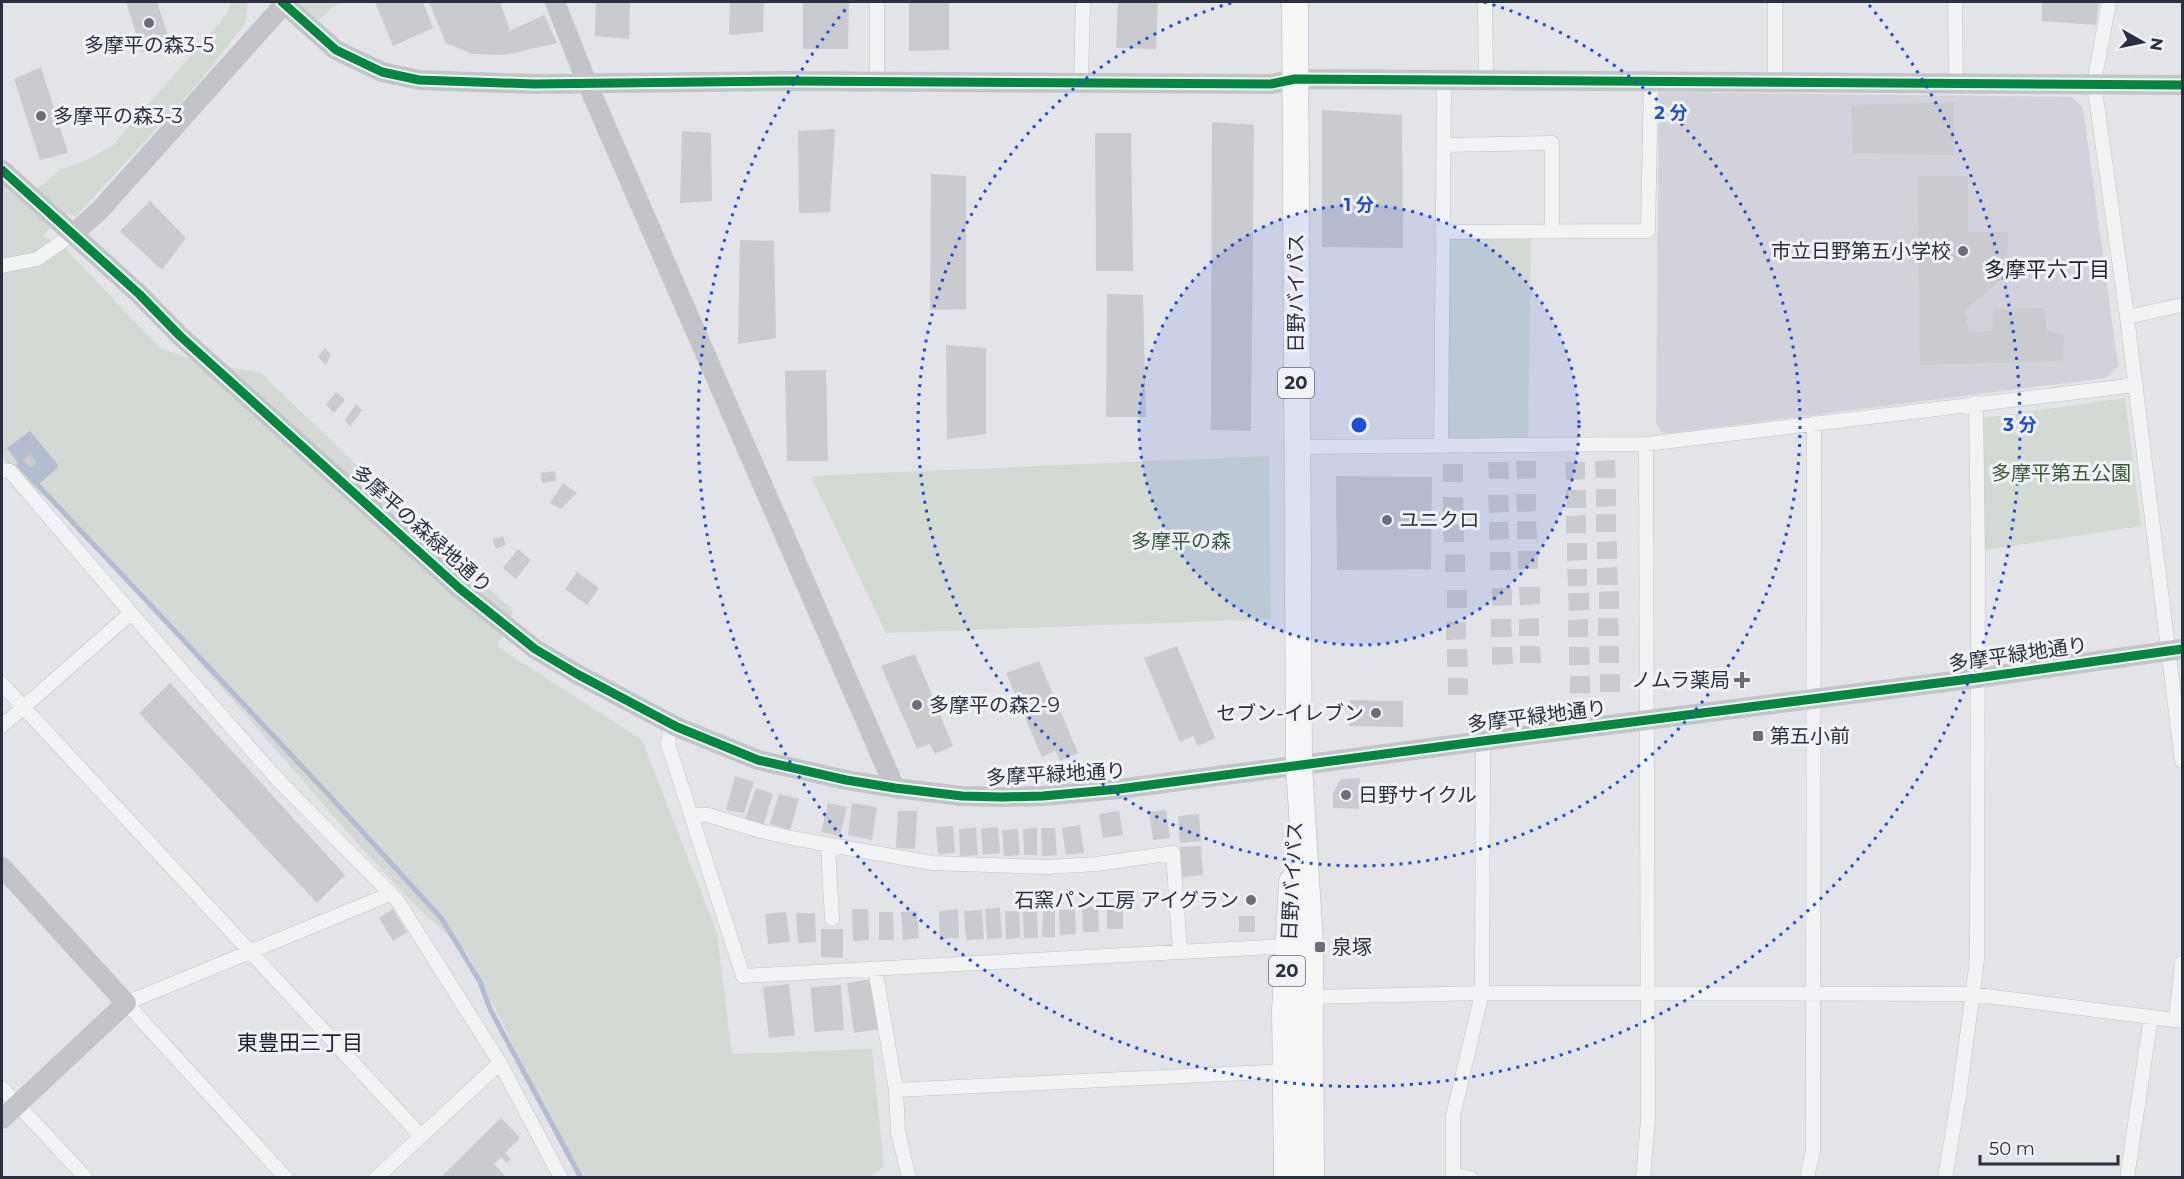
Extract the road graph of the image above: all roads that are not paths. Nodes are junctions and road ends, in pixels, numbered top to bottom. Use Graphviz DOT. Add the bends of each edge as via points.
graph roads {
  1 [pos="284,2"];
  2 [pos="555,2"];
  3 [pos="877,2"];
  4 [pos="1083,2"];
  5 [pos="1295,2"];
  6 [pos="1485,2"];
  7 [pos="1775,2"];
  8 [pos="1955,2"];
  9 [pos="2109,2"];
  10 [pos="1294,79"];
  11 [pos="1444,80"];
  12 [pos="877,81"];
  13 [pos="1486,81"];
  14 [pos="1651,82"];
  15 [pos="1775,82"];
  16 [pos="1956,82"];
  17 [pos="587,83"];
  18 [pos="1081,83"];
  19 [pos="2094,83"];
  20 [pos="2182,85"];
  21 [pos="1443,145"];
  22 [pos="2,170"];
  23 [pos="1552,231"];
  24 [pos="1442,232"];
  25 [pos="73,234"];
  26 [pos="2,266"];
  27 [pos="2182,305"];
  28 [pos="2127,317"];
  29 [pos="2136,385"];
  30 [pos="1977,404"];
  31 [pos="1814,423"];
  32 [pos="1646,444"];
  33 [pos="1441,446"];
  34 [pos="1296,447"];
  35 [pos="2,470"];
  36 [pos="131,613"];
  37 [pos="2175,650"];
  38 [pos="1977,678"];
  39 [pos="2,684"];
  40 [pos="1814,699"];
  41 [pos="23,707"];
  42 [pos="1648,720"];
  43 [pos="671,724"];
  44 [pos="2,726"];
  45 [pos="1483,741"];
  46 [pos="2182,761"];
  47 [pos="1299,765"];
  48 [pos="895,788"];
  49 [pos="691,815"];
  50 [pos="828,846"];
  51 [pos="2,867"];
  52 [pos="390,894"];
  53 [pos="832,919"];
  54 [pos="1288,946"];
  55 [pos="250,951"];
  56 [pos="1180,952"];
  57 [pos="2182,963"];
  58 [pos="875,969"];
  59 [pos="1482,993"];
  60 [pos="1648,994"];
  61 [pos="1814,994"];
  62 [pos="1971,994"];
  63 [pos="1310,997"];
  64 [pos="126,1003"];
  65 [pos="2151,1017"];
  66 [pos="2179,1021"];
  67 [pos="500,1063"];
  68 [pos="1286,1071"];
  69 [pos="2,1088"];
  70 [pos="897,1090"];
  71 [pos="17,1105"];
  72 [pos="2,1119"];
  73 [pos="421,1136"];
  74 [pos="1453,1177"];
  75 [pos="86,1178"];
  76 [pos="286,1178"];
  77 [pos="376,1178"];
  78 [pos="561,1178"];
  79 [pos="909,1178"];
  80 [pos="1287,1178"];
  81 [pos="1311,1178"];
  82 [pos="1471,1178"];
  83 [pos="1642,1178"];
  84 [pos="1807,1178"];
  85 [pos="1945,1178"];
  86 [pos="2127,1178"];
  1 -- 17 [label="street" via="336,51 382,72 418,80 471,83"];
  1 -- 25 [label="street" via="100,210"];
  2 -- 17 [label="street"];
  3 -- 12 [label="street"];
  4 -- 18 [label="street"];
  5 -- 10 [label="highway, 日野バイパス / 20"];
  6 -- 13 [label="street"];
  7 -- 15 [label="street"];
  8 -- 16 [label="street"];
  9 -- 19 [label="street"];
  10 -- 11 [label="street"];
  10 -- 18 [label="street" via="1271,84"];
  10 -- 34 [label="highway, 日野バイパス / 20"];
  11 -- 13 [label="street"];
  11 -- 21 [label="street"];
  12 -- 17 [label="street"];
  12 -- 18 [label="street"];
  13 -- 14 [label="street"];
  14 -- 15 [label="street"];
  14 -- 23 [label="street" via="1648,231"];
  15 -- 16 [label="street"];
  16 -- 19 [label="street"];
  17 -- 48 [label="street"];
  19 -- 20 [label="street"];
  19 -- 28 [label="street"];
  21 -- 23 [label="street" via="1552,143"];
  21 -- 24 [label="street"];
  22 -- 25 [label="street, 多摩平の森緑地通り"];
  23 -- 24 [label="street"];
  24 -- 33 [label="street"];
  25 -- 26 [label="street" via="37,259"];
  25 -- 43 [label="street, 多摩平の森緑地通り" via="459,588 535,649"];
  27 -- 28 [label="street"];
  28 -- 29 [label="street"];
  29 -- 30 [label="street"];
  29 -- 37 [label="street"];
  30 -- 31 [label="street"];
  30 -- 38 [label="street"];
  31 -- 32 [label="street"];
  31 -- 40 [label="street"];
  32 -- 33 [label="street"];
  32 -- 42 [label="street"];
  33 -- 34 [label="street"];
  34 -- 47 [label="highway, 日野バイパス / 20"];
  35 -- 36 [label="street" via="10,471"];
  36 -- 41 [label="street"];
  36 -- 52 [label="street" via="278,780"];
  37 -- 38 [label="street, 多摩平緑地通り"];
  37 -- 46 [label="street"];
  38 -- 40 [label="street, 多摩平緑地通り"];
  38 -- 62 [label="street" via="1977,960"];
  39 -- 41 [label="street"];
  40 -- 42 [label="street, 多摩平緑地通り"];
  40 -- 61 [label="street"];
  41 -- 44 [label="street"];
  41 -- 55 [label="street"];
  42 -- 45 [label="street, 多摩平緑地通り"];
  42 -- 60 [label="street"];
  43 -- 48 [label="street, 多摩平の森緑地通り" via="758,760"];
  43 -- 49 [label="street" via="668,744"];
  45 -- 47 [label="street, 多摩平緑地通り"];
  45 -- 59 [label="street"];
  47 -- 48 [label="street, 多摩平緑地通り" via="1043,796 962,796"];
  47 -- 54 [label="highway, 日野バイパス / 20"];
  47 -- 63 [label="highway, 日野バイパス / 20"];
  49 -- 50 [label="street" via="708,815"];
  49 -- 58 [label="street" via="743,976"];
  50 -- 53 [label="street"];
  50 -- 56 [label="street" via="932,863 993,867 1097,864 1173,853"];
  51 -- 64 [label="street"];
  52 -- 55 [label="street"];
  52 -- 67 [label="street"];
  54 -- 56 [label="street"];
  54 -- 68 [label="highway, 日野バイパス / 20"];
  55 -- 64 [label="street"];
  55 -- 73 [label="street"];
  56 -- 58 [label="street"];
  57 -- 66 [label="street"];
  58 -- 70 [label="street"];
  59 -- 60 [label="street"];
  59 -- 63 [label="street"];
  59 -- 74 [label="street" via="1453,1116"];
  60 -- 61 [label="street"];
  60 -- 83 [label="street" via="1648,1119"];
  61 -- 62 [label="street"];
  61 -- 84 [label="street" via="1813,1150"];
  62 -- 65 [label="street"];
  62 -- 85 [label="street"];
  63 -- 81 [label="highway, 日野バイパス / 20"];
  64 -- 71 [label="street"];
  64 -- 76 [label="street"];
  65 -- 66 [label="street"];
  65 -- 86 [label="street"];
  67 -- 73 [label="street"];
  67 -- 78 [label="street"];
  68 -- 70 [label="street"];
  68 -- 80 [label="highway, 日野バイパス / 20"];
  69 -- 71 [label="street"];
  70 -- 79 [label="street" via="898,1132"];
  71 -- 72 [label="street"];
  71 -- 75 [label="street"];
  73 -- 77 [label="street"];
  74 -- 82 [label="street"];
}
